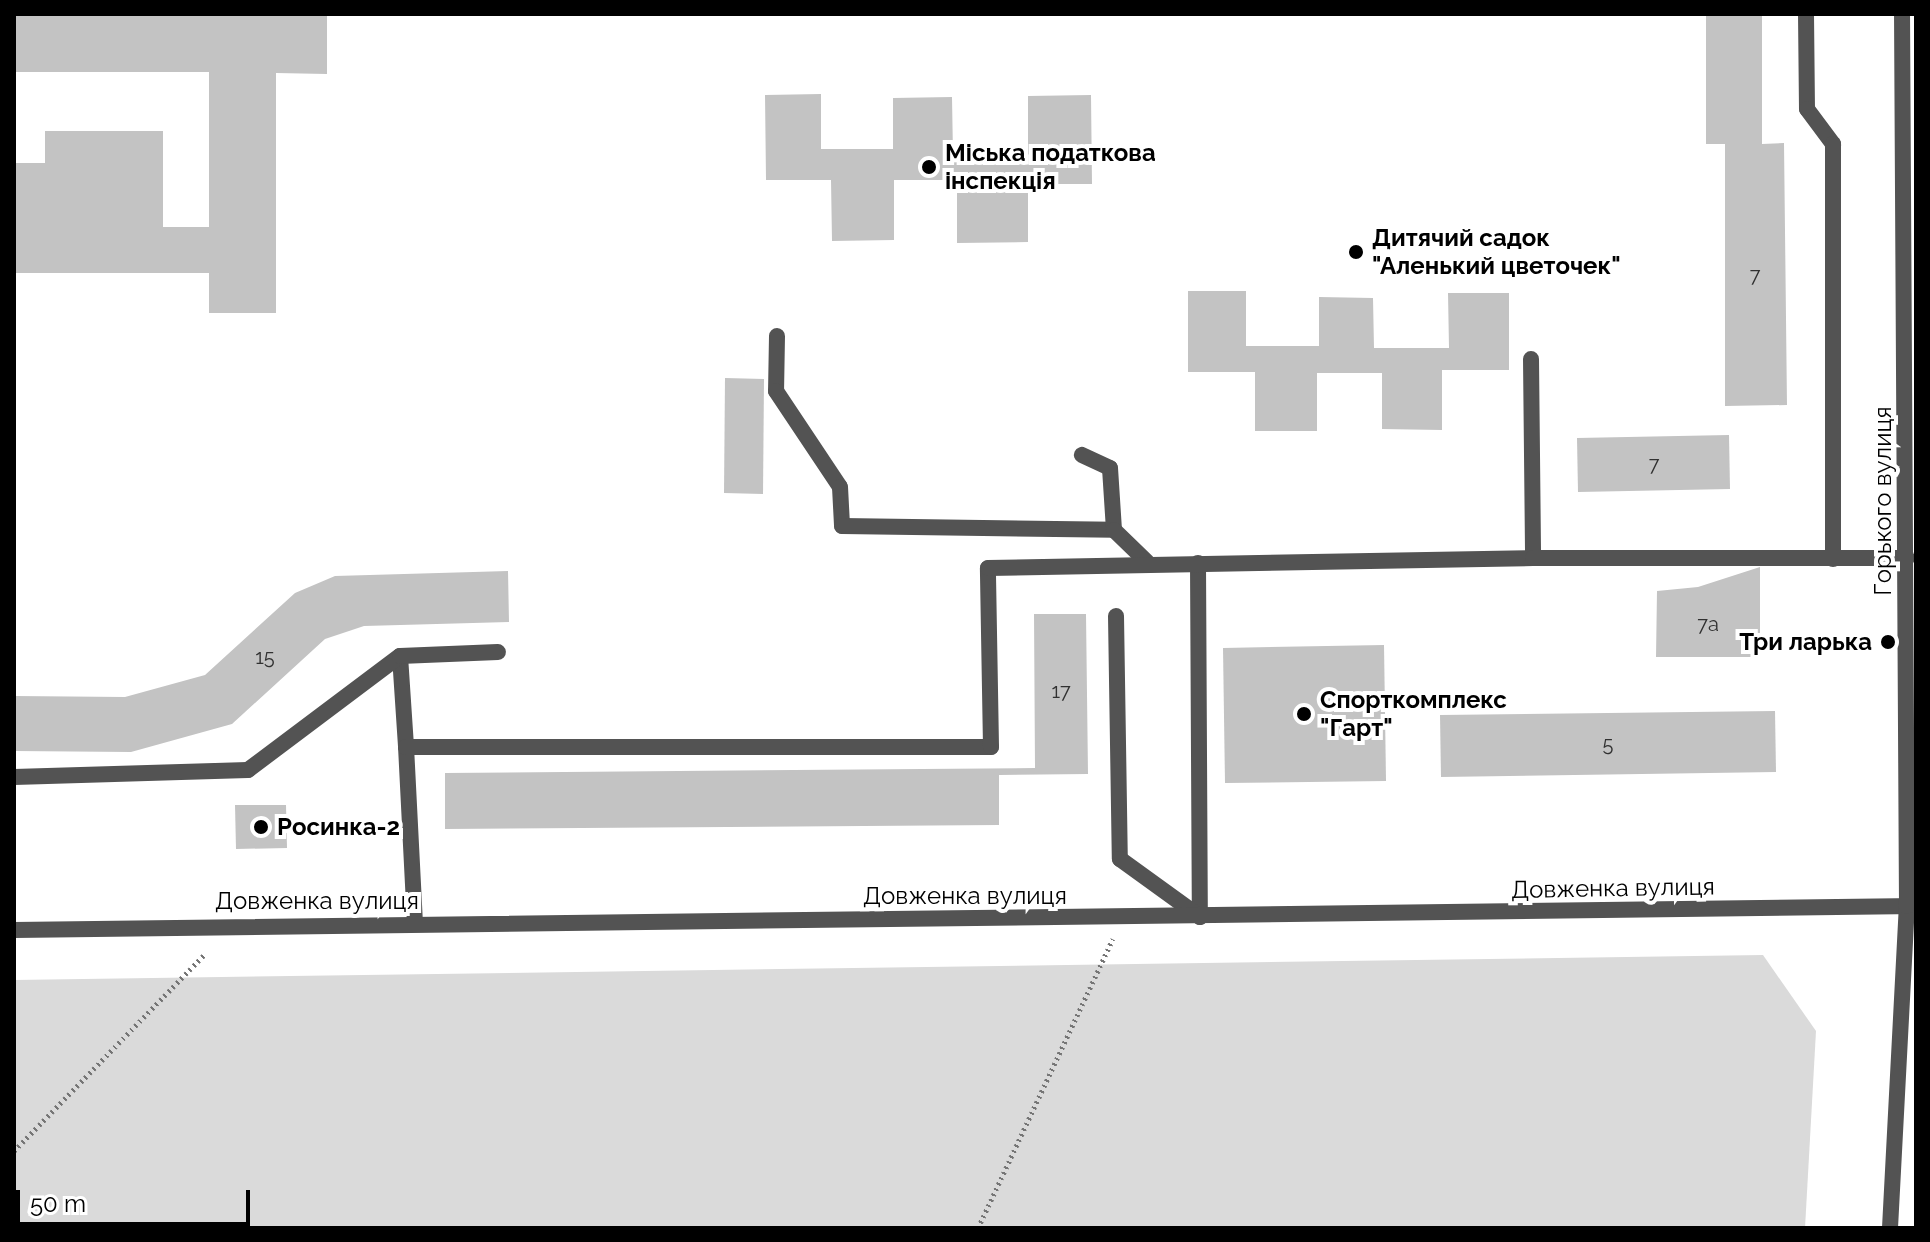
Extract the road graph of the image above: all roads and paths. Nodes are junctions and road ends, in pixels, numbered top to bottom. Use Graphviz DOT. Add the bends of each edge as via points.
graph roads {
  1 [pos="1806,14"];
  2 [pos="1902,14"];
  3 [pos="777,336"];
  4 [pos="1531,359"];
  5 [pos="1082,455"];
  6 [pos="1114,530"];
  7 [pos="1533,558"];
  8 [pos="1907,558"];
  9 [pos="1833,559"];
  10 [pos="1147,562"];
  11 [pos="1198,563"];
  12 [pos="1116,616"];
  13 [pos="498,652"];
  14 [pos="400,656"];
  15 [pos="1912,671"];
  16 [pos="406,747"];
  17 [pos="14,777"];
  18 [pos="1911,783"];
  19 [pos="1911,906"];
  20 [pos="1200,917"];
  21 [pos="1122,918"];
  22 [pos="415,924"];
  23 [pos="14,930"];
  24 [pos="205,954"];
  25 [pos="14,1151"];
  26 [pos="978,1228"];
  27 [pos="1890,1228"];
  1 -- 9 [label="street" via="1807,109 1833,144"];
  2 -- 8 [label="street, Горького вулиця"];
  3 -- 6 [label="street" via="776,391 840,487 842,526"];
  4 -- 7 [label="street"];
  5 -- 6 [label="street" via="1110,468"];
  6 -- 10 [label="street"];
  7 -- 9 [label="street"];
  7 -- 11 [label="street"];
  8 -- 9 [label="street"];
  8 -- 15 [label="street, Горького вулиця"];
  10 -- 11 [label="street"];
  10 -- 16 [label="street" via="988,568 991,747"];
  11 -- 20 [label="street"];
  12 -- 20 [label="street" via="1120,859"];
  13 -- 14 [label="street"];
  14 -- 16 [label="street"];
  14 -- 17 [label="street" via="248,770"];
  15 -- 18 [label="street, Горького вулиця"];
  16 -- 22 [label="street"];
  18 -- 19 [label="street, Горького вулиця"];
  19 -- 20 [label="street, Довженка вулиця"];
  19 -- 27 [label="street, Горького вулиця"];
  20 -- 21 [label="street, Довженка вулиця"];
  21 -- 22 [label="street, Довженка вулиця"];
  21 -- 26 [label="path"];
  22 -- 23 [label="street, Довженка вулиця"];
  24 -- 25 [label="path"];
}
